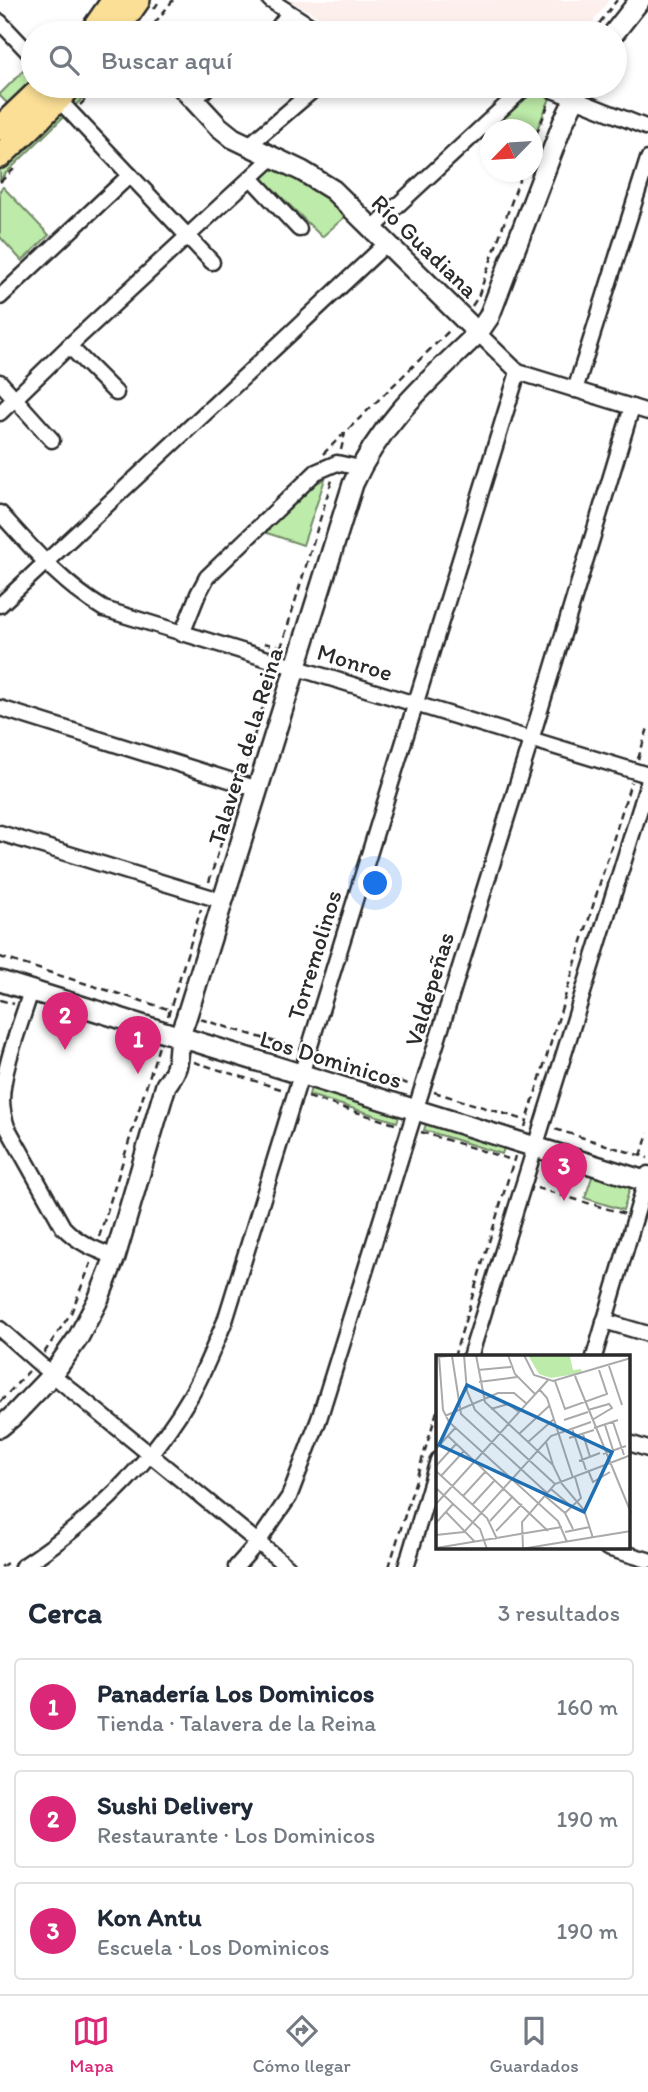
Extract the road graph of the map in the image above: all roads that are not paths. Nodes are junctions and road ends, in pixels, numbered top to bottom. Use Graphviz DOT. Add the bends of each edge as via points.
graph roads {
  1 [pos="138,0"];
  2 [pos="270,0"];
  3 [pos="640,0"];
  4 [pos="289,13"];
  5 [pos="116,16"];
  6 [pos="283,21"];
  7 [pos="302,21"];
  8 [pos="623,21"];
  9 [pos="0,22"];
  10 [pos="21,44"];
  11 [pos="47,98"];
  12 [pos="52,98"];
  13 [pos="64,98"];
  14 [pos="193,98"];
  15 [pos="304,98"];
  16 [pos="514,98"];
  17 [pos="576,98"];
  18 [pos="590,98"];
  19 [pos="0,128"];
  20 [pos="648,128"];
  21 [pos="248,146"];
  22 [pos="0,156"];
  23 [pos="273,157"];
  24 [pos="648,159"];
  25 [pos="130,175"];
  26 [pos="251,178"];
  27 [pos="299,229"];
  28 [pos="372,229"];
  29 [pos="188,236"];
  30 [pos="387,243"];
  31 [pos="212,262"];
  32 [pos="0,297"];
  33 [pos="478,332"];
  34 [pos="69,346"];
  35 [pos="518,372"];
  36 [pos="0,382"];
  37 [pos="575,390"];
  38 [pos="116,393"];
  39 [pos="15,398"];
  40 [pos="632,407"];
  41 [pos="0,412"];
  42 [pos="648,412"];
  43 [pos="52,440"];
  44 [pos="360,468"];
  45 [pos="0,513"];
  46 [pos="46,563"];
  47 [pos="0,606"];
  48 [pos="182,634"];
  49 [pos="284,659"];
  50 [pos="416,705"];
  51 [pos="0,708"];
  52 [pos="531,740"];
  53 [pos="641,773"];
  54 [pos="648,783"];
  55 [pos="249,786"];
  56 [pos="0,833"];
  57 [pos="214,898"];
  58 [pos="0,981"];
  59 [pos="31,991"];
  60 [pos="180,1038"];
  61 [pos="298,1084"];
  62 [pos="413,1120"];
  63 [pos="524,1154"];
  64 [pos="647,1179"];
  65 [pos="114,1257"];
  66 [pos="604,1321"];
  67 [pos="0,1329"];
  68 [pos="648,1334"];
  69 [pos="471,1355"];
  70 [pos="595,1355"];
  71 [pos="45,1368"];
  72 [pos="0,1427"];
  73 [pos="630,1443"];
  74 [pos="648,1449"];
  75 [pos="149,1454"];
  76 [pos="436,1474"];
  77 [pos="433,1495"];
  78 [pos="257,1542"];
  79 [pos="610,1549"];
  80 [pos="648,1560"];
  81 [pos="17,1564"];
  82 [pos="236,1567"];
  83 [pos="288,1567"];
  84 [pos="406,1567"];
  1 -- 5 [label="main road"];
  2 -- 4 [label="street"];
  3 -- 8 [label="street"];
  4 -- 6 [label="street"];
  4 -- 7 [label="street"];
  9 -- 10 [label="street"];
  11 -- 19 [label="main road"];
  12 -- 22 [label="main road"];
  13 -- 25 [label="street"];
  14 -- 21 [label="street, Río Guadiana" via="225,132"];
  15 -- 21 [label="street"];
  16 -- 28 [label="street"];
  17 -- 33 [label="street, Talavera de la Reina" via="493,309"];
  18 -- 20 [label="street"];
  21 -- 23 [label="street, Río Guadiana"];
  23 -- 26 [label="street"];
  23 -- 28 [label="street, Río Guadiana" via="333,190"];
  24 -- 37 [label="street"];
  25 -- 29 [label="street"];
  25 -- 32 [label="street"];
  26 -- 27 [label="street"];
  26 -- 29 [label="street"];
  28 -- 30 [label="street, Río Guadiana"];
  29 -- 31 [label="street"];
  29 -- 34 [label="street"];
  30 -- 33 [label="street, Río Guadiana"];
  30 -- 46 [label="street"];
  33 -- 35 [label="street, Río Guadiana"];
  33 -- 44 [label="street, Talavera de la Reina" via="393,418"];
  34 -- 38 [label="street"];
  34 -- 39 [label="street"];
  35 -- 37 [label="street, Río Guadiana"];
  35 -- 50 [label="street, Torremolinos"];
  36 -- 39 [label="street"];
  37 -- 40 [label="street, Río Guadiana"];
  39 -- 41 [label="street"];
  39 -- 43 [label="street"];
  40 -- 42 [label="street, Río Guadiana"];
  40 -- 52 [label="street, Valdepeñas"];
  44 -- 48 [label="street" via="337,463 316,472 207,577"];
  44 -- 49 [label="street, Talavera de la Reina"];
  45 -- 46 [label="street, Monroe"];
  46 -- 47 [label="street"];
  46 -- 48 [label="street, Monroe" via="104,609"];
  48 -- 49 [label="street, Monroe"];
  49 -- 50 [label="street, Monroe"];
  49 -- 55 [label="street, Talavera de la Reina"];
  50 -- 52 [label="street, Monroe"];
  50 -- 61 [label="street, Torremolinos"];
  51 -- 55 [label="street"];
  52 -- 53 [label="street, Monroe"];
  52 -- 62 [label="street, Valdepeñas"];
  54 -- 63 [label="street" via="541,1125"];
  55 -- 57 [label="street, Talavera de la Reina"];
  56 -- 57 [label="street"];
  57 -- 60 [label="street, Talavera de la Reina"];
  58 -- 59 [label="street, Los Dominicos"];
  59 -- 60 [label="street, Los Dominicos"];
  59 -- 65 [label="street" via="5,1076 2,1110 7,1127 58,1220 75,1239"];
  60 -- 61 [label="street, Los Dominicos"];
  60 -- 65 [label="street, Talavera de la Reina" via="175,1074 166,1085"];
  61 -- 62 [label="street, Los Dominicos"];
  61 -- 75 [label="street, Torremolinos" via="225,1321 191,1396"];
  62 -- 63 [label="street, Los Dominicos"];
  62 -- 78 [label="street, Valdepeñas" via="301,1469 289,1497"];
  63 -- 64 [label="street, Los Dominicos"];
  63 -- 69 [label="street"];
  64 -- 66 [label="street"];
  65 -- 71 [label="street, Talavera de la Reina" via="78,1338"];
  66 -- 68 [label="street"];
  66 -- 70 [label="street"];
  67 -- 71 [label="street"];
  71 -- 72 [label="street, Talavera de la Reina"];
  71 -- 75 [label="street"];
  73 -- 74 [label="street"];
  75 -- 78 [label="street"];
  75 -- 81 [label="street, Torremolinos" via="119,1490 59,1542"];
  76 -- 77 [label="street"];
  77 -- 84 [label="street"];
  78 -- 82 [label="street, Valdepeñas"];
  78 -- 83 [label="street"];
  79 -- 80 [label="street"];
}
